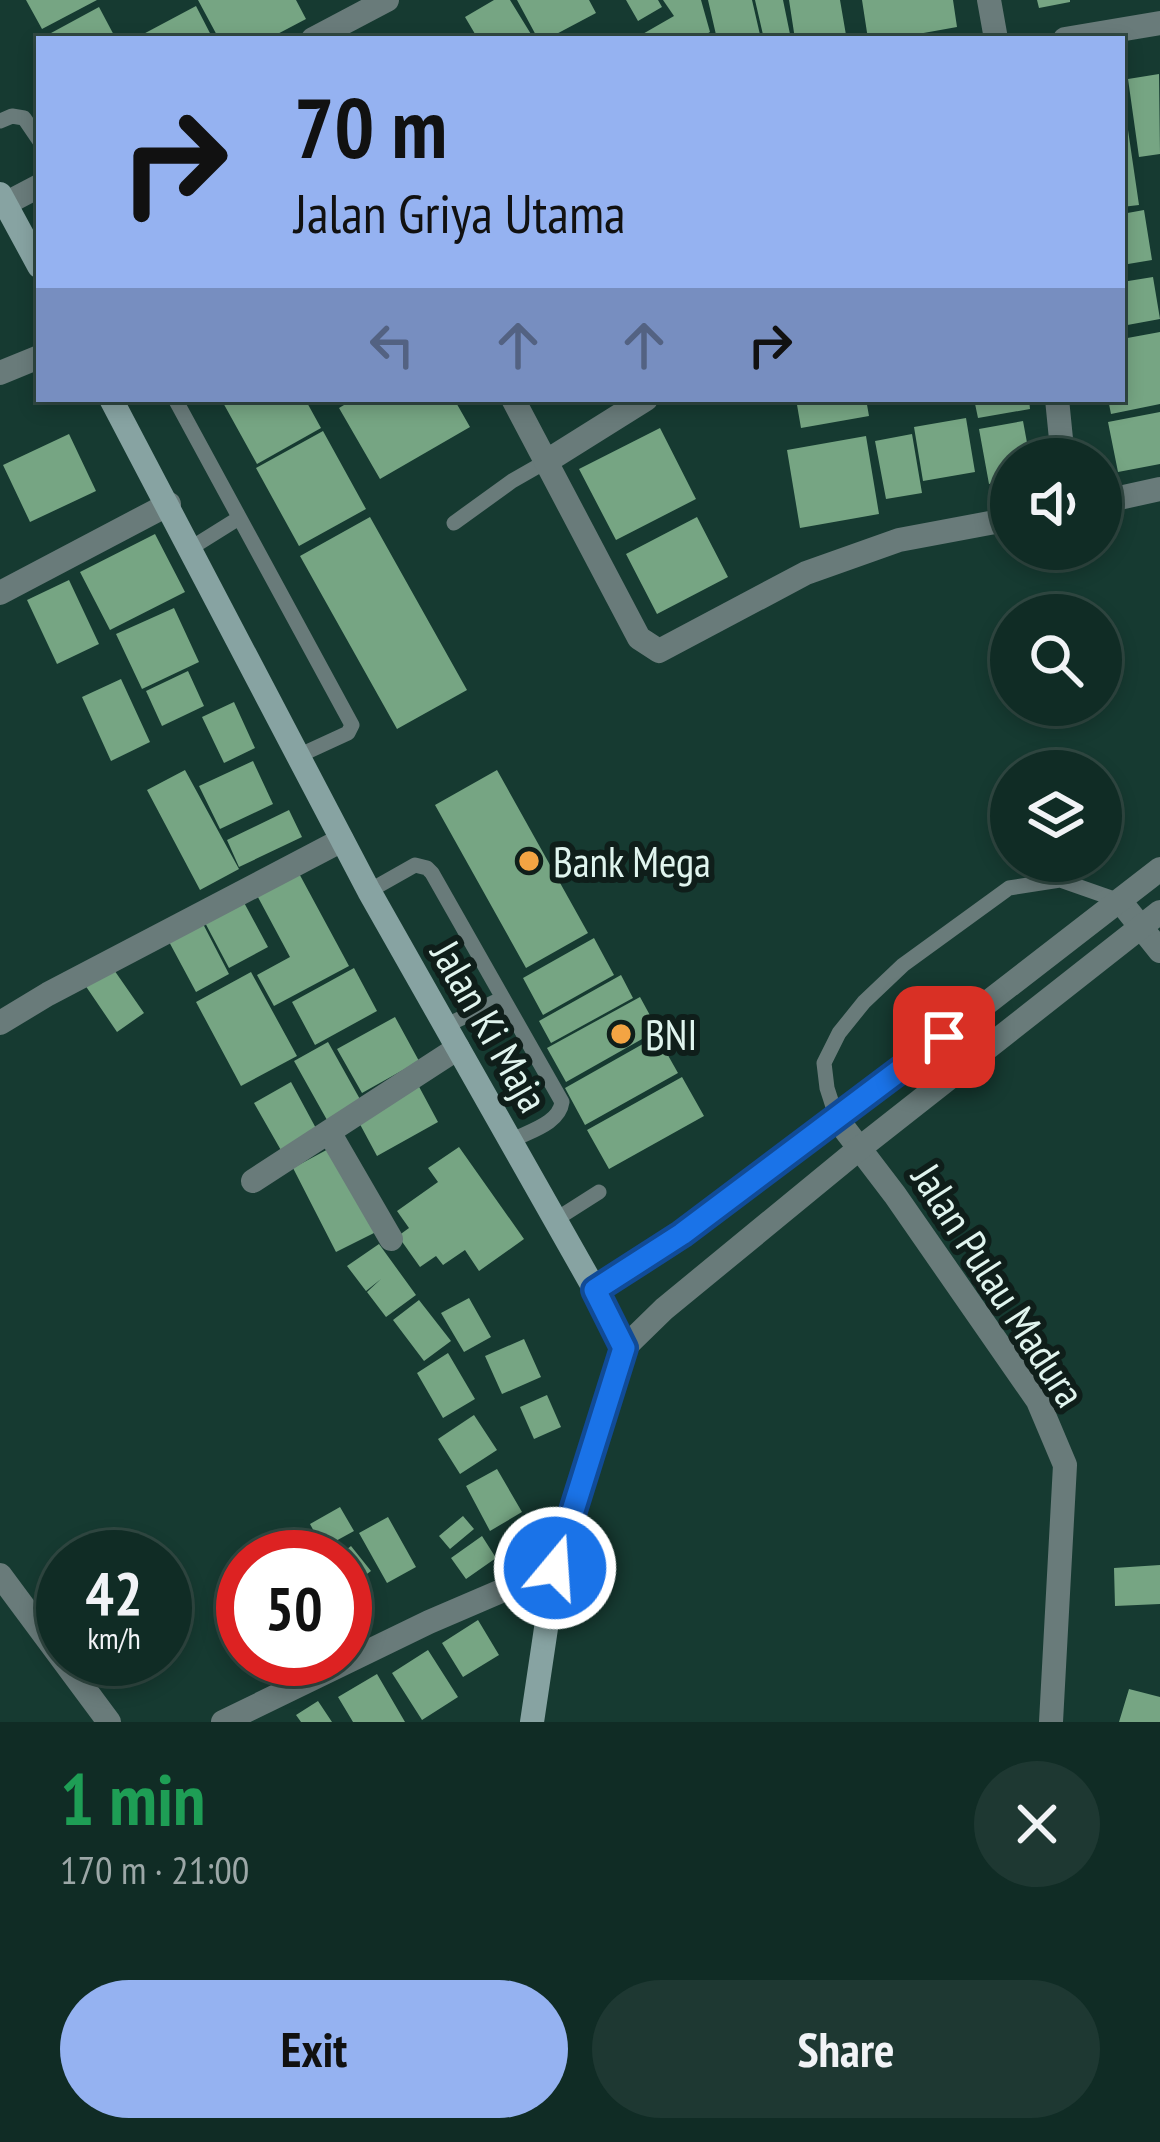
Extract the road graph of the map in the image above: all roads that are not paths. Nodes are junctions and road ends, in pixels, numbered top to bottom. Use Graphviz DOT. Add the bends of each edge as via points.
graph roads {
  1 [pos="387,0"];
  2 [pos="989,0"];
  3 [pos="1160,23"];
  4 [pos="323,36"];
  5 [pos="995,36"];
  6 [pos="1083,36"];
  7 [pos="0,121"];
  8 [pos="36,136"];
  9 [pos="36,186"];
  10 [pos="3,199"];
  11 [pos="36,260"];
  12 [pos="36,358"];
  13 [pos="0,373"];
  14 [pos="113,402"];
  15 [pos="177,402"];
  16 [pos="515,402"];
  17 [pos="641,402"];
  18 [pos="1057,402"];
  19 [pos="1062,438"];
  20 [pos="547,461"];
  21 [pos="1160,489"];
  22 [pos="1122,497"];
  23 [pos="169,505"];
  24 [pos="239,518"];
  25 [pos="454,523"];
  26 [pos="990,523"];
  27 [pos="191,548"];
  28 [pos="0,593"];
  29 [pos="298,756"];
  30 [pos="342,840"];
  31 [pos="1160,869"];
  32 [pos="369,891"];
  33 [pos="1120,901"];
  34 [pos="1151,919"];
  35 [pos="1160,951"];
  36 [pos="502,998"];
  37 [pos="0,1023"];
  38 [pos="452,1037"];
  39 [pos="837,1119"];
  40 [pos="329,1132"];
  41 [pos="511,1141"];
  42 [pos="860,1148"];
  43 [pos="253,1181"];
  44 [pos="599,1192"];
  45 [pos="555,1220"];
  46 [pos="391,1239"];
  47 [pos="595,1290"];
  48 [pos="624,1348"];
  49 [pos="555,1568"];
  50 [pos="0,1575"];
  51 [pos="109,1722"];
  52 [pos="223,1722"];
  53 [pos="532,1722"];
  54 [pos="1051,1722"];
  1 -- 4 [label="street"];
  2 -- 5 [label="street"];
  3 -- 6 [label="street"];
  7 -- 8 [label="lane" via="24,118"];
  9 -- 10 [label="street"];
  10 -- 11 [label="main road"];
  12 -- 13 [label="street"];
  14 -- 23 [label="main road, Jalan Ki Maja"];
  15 -- 24 [label="lane"];
  16 -- 20 [label="street"];
  17 -- 20 [label="street"];
  18 -- 19 [label="street"];
  20 -- 25 [label="lane"];
  20 -- 26 [label="street" via="639,638 659,651 806,572 899,540"];
  21 -- 22 [label="street"];
  23 -- 27 [label="main road, Jalan Ki Maja"];
  23 -- 28 [label="street"];
  24 -- 27 [label="lane"];
  24 -- 29 [label="lane" via="352,724"];
  27 -- 29 [label="main road, Jalan Ki Maja"];
  29 -- 30 [label="main road, Jalan Ki Maja"];
  30 -- 32 [label="main road, Jalan Ki Maja"];
  30 -- 37 [label="street"];
  31 -- 33 [label="street"];
  32 -- 36 [label="lane" via="415,866 427,868"];
  32 -- 38 [label="main road, Jalan Ki Maja"];
  33 -- 34 [label="street"];
  33 -- 39 [label="street"];
  33 -- 39 [label="lane" via="1060,880 1009,888 903,965 864,1001 824,1064"];
  34 -- 35 [label="street"];
  34 -- 42 [label="street"];
  36 -- 38 [label="lane"];
  36 -- 41 [label="lane" via="563,1107"];
  38 -- 40 [label="street"];
  38 -- 41 [label="main road, Jalan Ki Maja"];
  39 -- 42 [label="street, Jalan Pulau Madura"];
  39 -- 47 [label="street"];
  40 -- 43 [label="street"];
  40 -- 46 [label="street"];
  41 -- 45 [label="main road, Jalan Ki Maja"];
  42 -- 48 [label="street"];
  42 -- 54 [label="street, Jalan Pulau Madura" via="1038,1402 1065,1465"];
  44 -- 45 [label="lane"];
  45 -- 47 [label="main road, Jalan Ki Maja"];
  47 -- 48 [label="main road, Jalan Ki Maja"];
  48 -- 49 [label="main road"];
  49 -- 52 [label="street"];
  49 -- 53 [label="main road"];
  50 -- 51 [label="street"];
}
